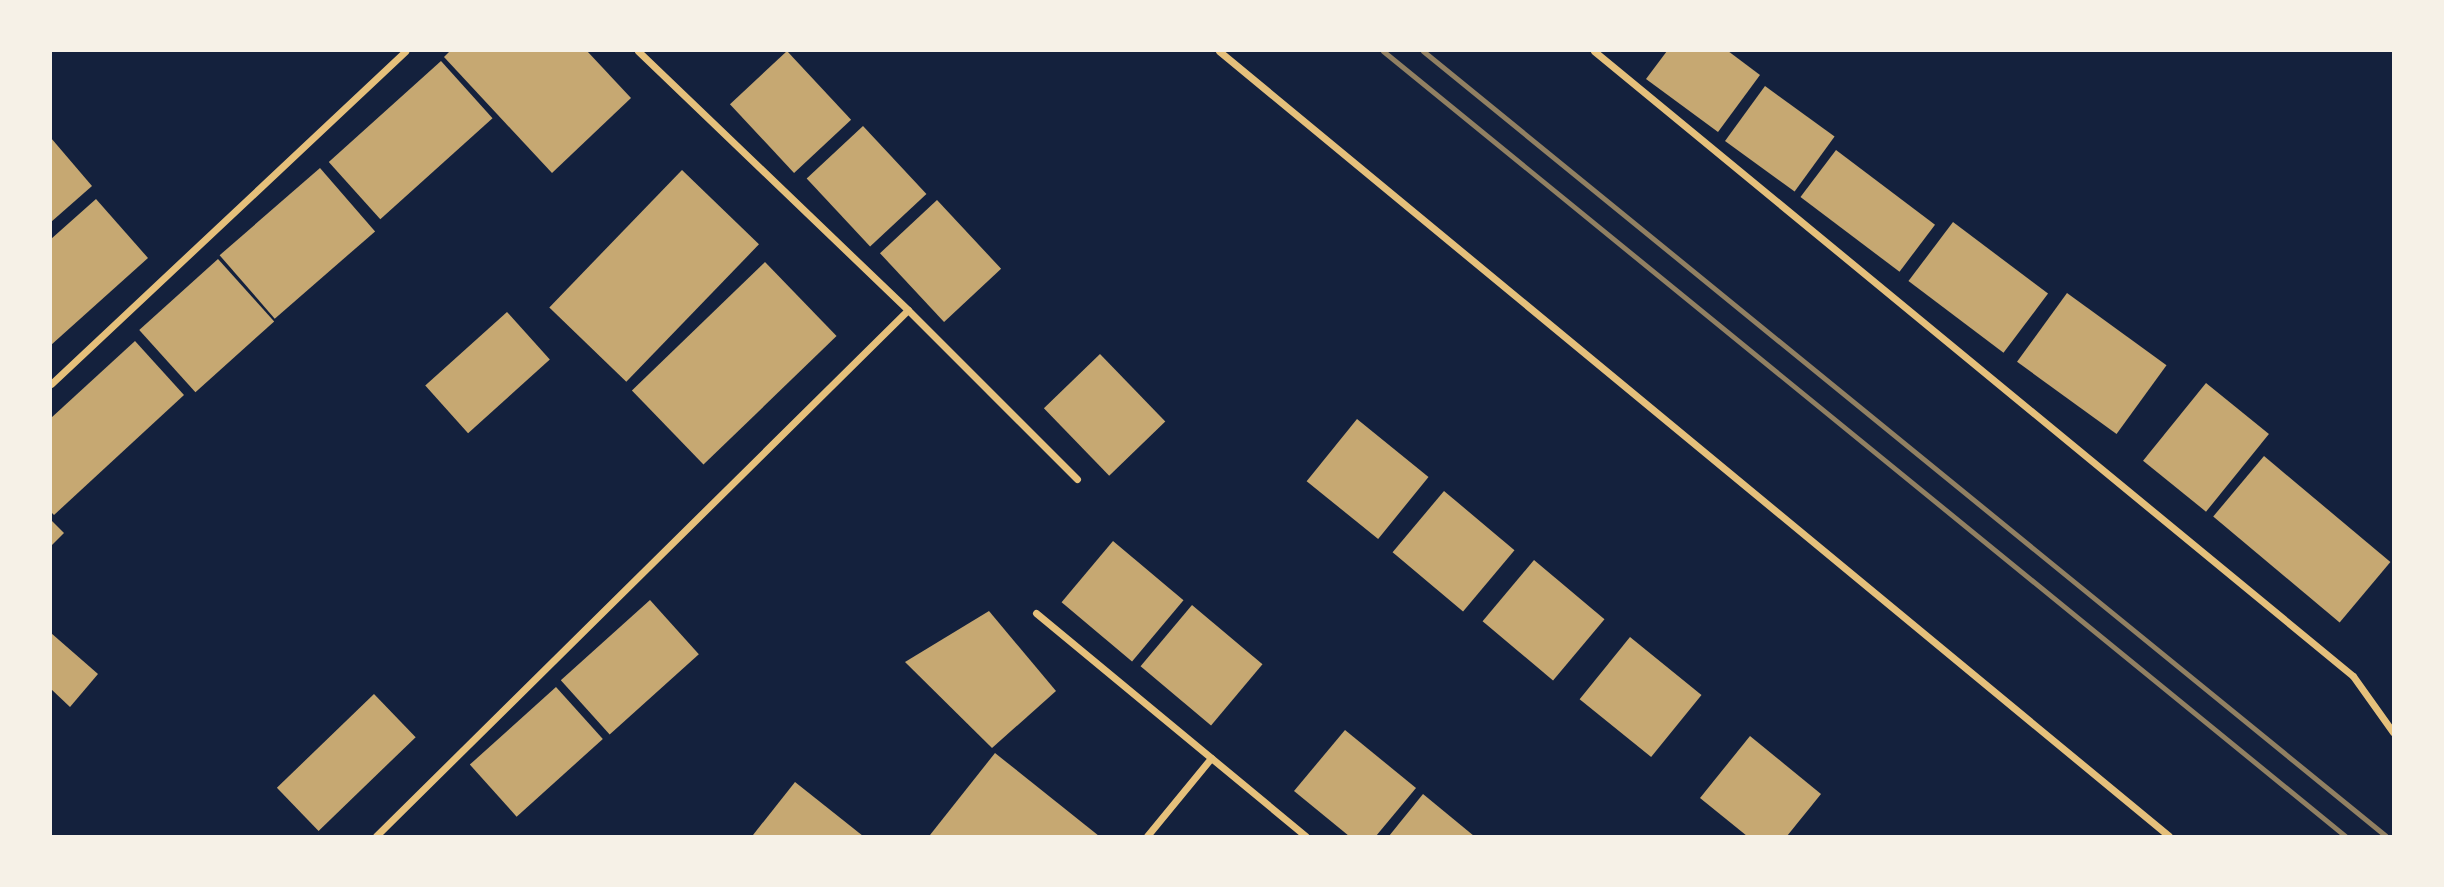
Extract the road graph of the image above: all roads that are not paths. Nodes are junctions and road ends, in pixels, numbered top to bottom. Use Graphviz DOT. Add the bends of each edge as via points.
graph roads {
  1 [pos="405,51"];
  2 [pos="638,51"];
  3 [pos="1219,51"];
  4 [pos="1594,51"];
  5 [pos="908,310"];
  6 [pos="51,384"];
  7 [pos="1077,479"];
  8 [pos="1036,613"];
  9 [pos="2393,732"];
  10 [pos="1211,758"];
  11 [pos="376,836"];
  12 [pos="1147,836"];
  13 [pos="1306,836"];
  14 [pos="2169,836"];
  1 -- 6 [label="street"];
  2 -- 5 [label="street"];
  3 -- 14 [label="street"];
  4 -- 9 [label="street" via="2353,676"];
  5 -- 7 [label="street"];
  5 -- 11 [label="street"];
  8 -- 10 [label="street"];
  10 -- 12 [label="street"];
  10 -- 13 [label="street"];
}
